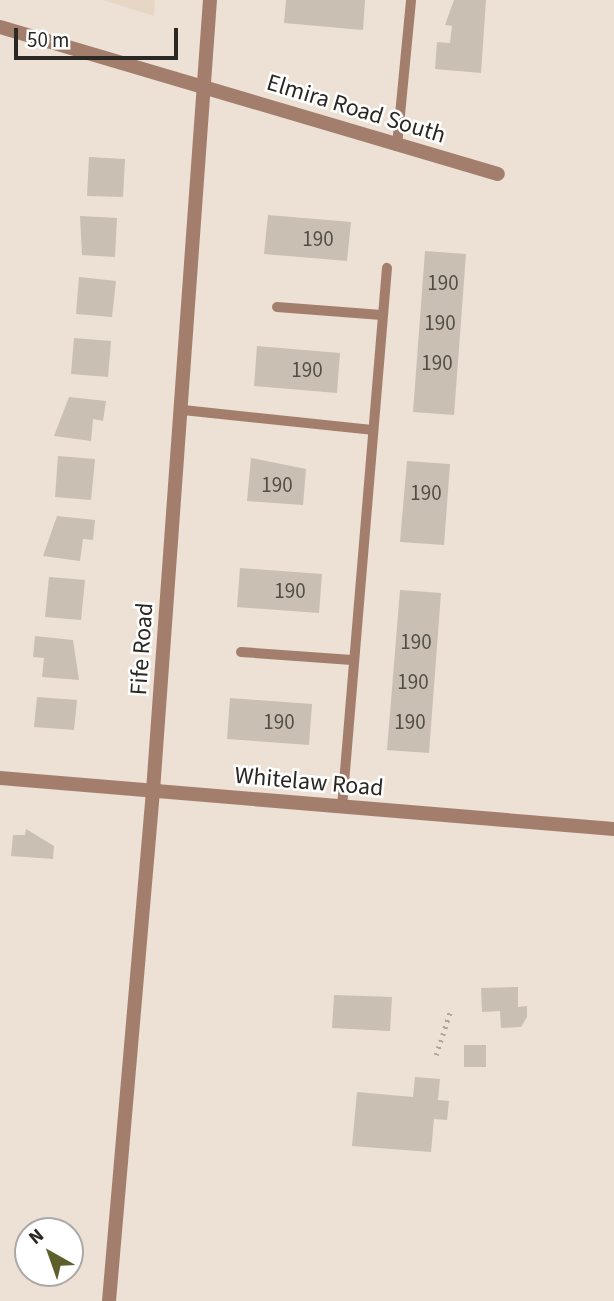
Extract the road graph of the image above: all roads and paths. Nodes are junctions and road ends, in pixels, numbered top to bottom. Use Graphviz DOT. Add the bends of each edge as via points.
graph roads {
  1 [pos="210,0"];
  2 [pos="411,0"];
  3 [pos="0,26"];
  4 [pos="202,86"];
  5 [pos="397,146"];
  6 [pos="498,174"];
  7 [pos="387,268"];
  8 [pos="277,307"];
  9 [pos="382,315"];
  10 [pos="183,410"];
  11 [pos="372,430"];
  12 [pos="241,652"];
  13 [pos="352,660"];
  14 [pos="0,778"];
  15 [pos="153,791"];
  16 [pos="342,807"];
  17 [pos="614,829"];
  18 [pos="451,1009"];
  19 [pos="436,1055"];
  20 [pos="109,1301"];
  1 -- 4 [label="street, Fife Road"];
  2 -- 5 [label="lane"];
  3 -- 4 [label="street, Elmira Road South"];
  4 -- 5 [label="street, Elmira Road South"];
  4 -- 10 [label="street, Fife Road"];
  5 -- 6 [label="street, Elmira Road South"];
  7 -- 9 [label="lane"];
  8 -- 9 [label="lane"];
  9 -- 11 [label="lane"];
  10 -- 11 [label="lane"];
  10 -- 15 [label="street, Fife Road"];
  11 -- 13 [label="lane"];
  12 -- 13 [label="lane"];
  13 -- 16 [label="lane"];
  14 -- 15 [label="street, Whitelaw Road"];
  15 -- 16 [label="street, Whitelaw Road"];
  15 -- 20 [label="street, Fife Road"];
  16 -- 17 [label="street, Whitelaw Road"];
  18 -- 19 [label="path"];
}
